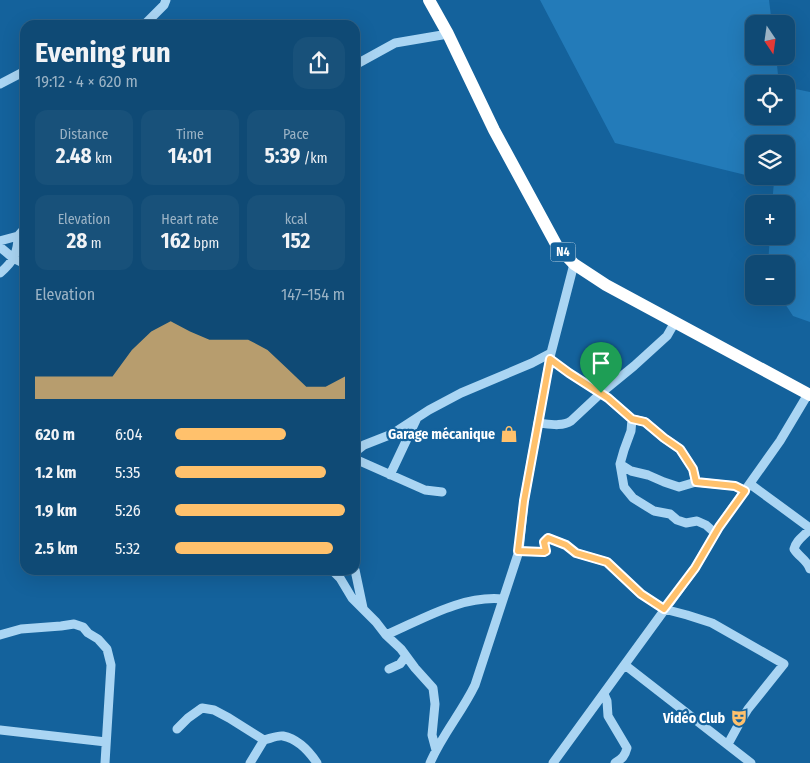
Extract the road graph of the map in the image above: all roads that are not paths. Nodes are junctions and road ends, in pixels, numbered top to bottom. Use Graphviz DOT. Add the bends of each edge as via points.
graph roads {
  1 [pos="166,0"];
  2 [pos="429,0"];
  3 [pos="149,20"];
  4 [pos="448,34"];
  5 [pos="360,62"];
  6 [pos="20,74"];
  7 [pos="0,84"];
  8 [pos="20,234"];
  9 [pos="18,236"];
  10 [pos="0,241"];
  11 [pos="0,247"];
  12 [pos="13,258"];
  13 [pos="20,262"];
  14 [pos="574,264"];
  15 [pos="0,273"];
  16 [pos="675,322"];
  17 [pos="551,356"];
  18 [pos="601,393"];
  19 [pos="809,394"];
  20 [pos="632,419"];
  21 [pos="416,420"];
  22 [pos="538,423"];
  23 [pos="360,448"];
  24 [pos="360,461"];
  25 [pos="620,464"];
  26 [pos="390,475"];
  27 [pos="696,482"];
  28 [pos="747,487"];
  29 [pos="442,492"];
  30 [pos="810,529"];
  31 [pos="715,533"];
  32 [pos="518,551"];
  33 [pos="810,569"];
  34 [pos="337,575"];
  35 [pos="356,575"];
  36 [pos="503,600"];
  37 [pos="363,608"];
  38 [pos="664,609"];
  39 [pos="0,635"];
  40 [pos="386,635"];
  41 [pos="406,656"];
  42 [pos="625,665"];
  43 [pos="389,669"];
  44 [pos="604,694"];
  45 [pos="177,729"];
  46 [pos="0,730"];
  47 [pos="264,740"];
  48 [pos="106,742"];
  49 [pos="728,744"];
  50 [pos="436,750"];
  51 [pos="251,761"];
  52 [pos="104,763"];
  53 [pos="241,763"];
  54 [pos="317,763"];
  55 [pos="430,763"];
  56 [pos="553,763"];
  57 [pos="615,763"];
  58 [pos="751,763"];
  1 -- 3 [label="street"];
  2 -- 4 [label="highway, N4"];
  4 -- 5 [label="street" via="396,43"];
  4 -- 14 [label="highway, N4" via="494,130 557,246"];
  6 -- 7 [label="street"];
  8 -- 9 [label="street"];
  9 -- 10 [label="street"];
  9 -- 12 [label="street"];
  11 -- 12 [label="street"];
  12 -- 13 [label="street"];
  12 -- 15 [label="street"];
  14 -- 16 [label="highway, N4"];
  14 -- 17 [label="street"];
  16 -- 18 [label="street" via="667,336"];
  16 -- 19 [label="highway, N4"];
  17 -- 18 [label="street" via="569,373"];
  17 -- 21 [label="street" via="461,393"];
  17 -- 22 [label="street"];
  18 -- 20 [label="street"];
  18 -- 22 [label="street" via="567,424"];
  19 -- 28 [label="street"];
  20 -- 25 [label="street"];
  20 -- 27 [label="street" via="645,422 680,449 693,469"];
  21 -- 23 [label="street"];
  21 -- 26 [label="street"];
  22 -- 32 [label="street"];
  24 -- 26 [label="street"];
  25 -- 27 [label="street" via="679,486"];
  25 -- 31 [label="street" via="624,488 633,498 677,520 686,523 697,521"];
  26 -- 29 [label="street" via="425,490"];
  27 -- 28 [label="street"];
  28 -- 30 [label="street"];
  28 -- 31 [label="street"];
  30 -- 33 [label="street" via="797,541 794,549"];
  31 -- 38 [label="street" via="695,568"];
  32 -- 36 [label="street"];
  32 -- 38 [label="street" via="544,552 545,539 552,539 576,553 607,562 641,594"];
  34 -- 37 [label="street" via="352,598"];
  35 -- 37 [label="street"];
  36 -- 40 [label="street" via="493,598 459,603"];
  36 -- 50 [label="street" via="476,685"];
  37 -- 40 [label="street"];
  38 -- 42 [label="street"];
  38 -- 49 [label="street" via="712,623 784,664 748,710"];
  39 -- 48 [label="street" via="21,629 74,624 98,639 107,649 111,665"];
  40 -- 41 [label="street"];
  41 -- 43 [label="street" via="400,664"];
  41 -- 50 [label="street" via="433,688 432,735"];
  42 -- 44 [label="street"];
  42 -- 49 [label="street"];
  44 -- 56 [label="street"];
  44 -- 57 [label="street" via="608,716 626,748 622,759"];
  45 -- 47 [label="street" via="202,708 222,714"];
  46 -- 48 [label="street"];
  47 -- 51 [label="street"];
  47 -- 54 [label="street" via="288,738 301,744"];
  48 -- 52 [label="street"];
  49 -- 58 [label="street"];
  50 -- 55 [label="street"];
  51 -- 53 [label="street"];
}
